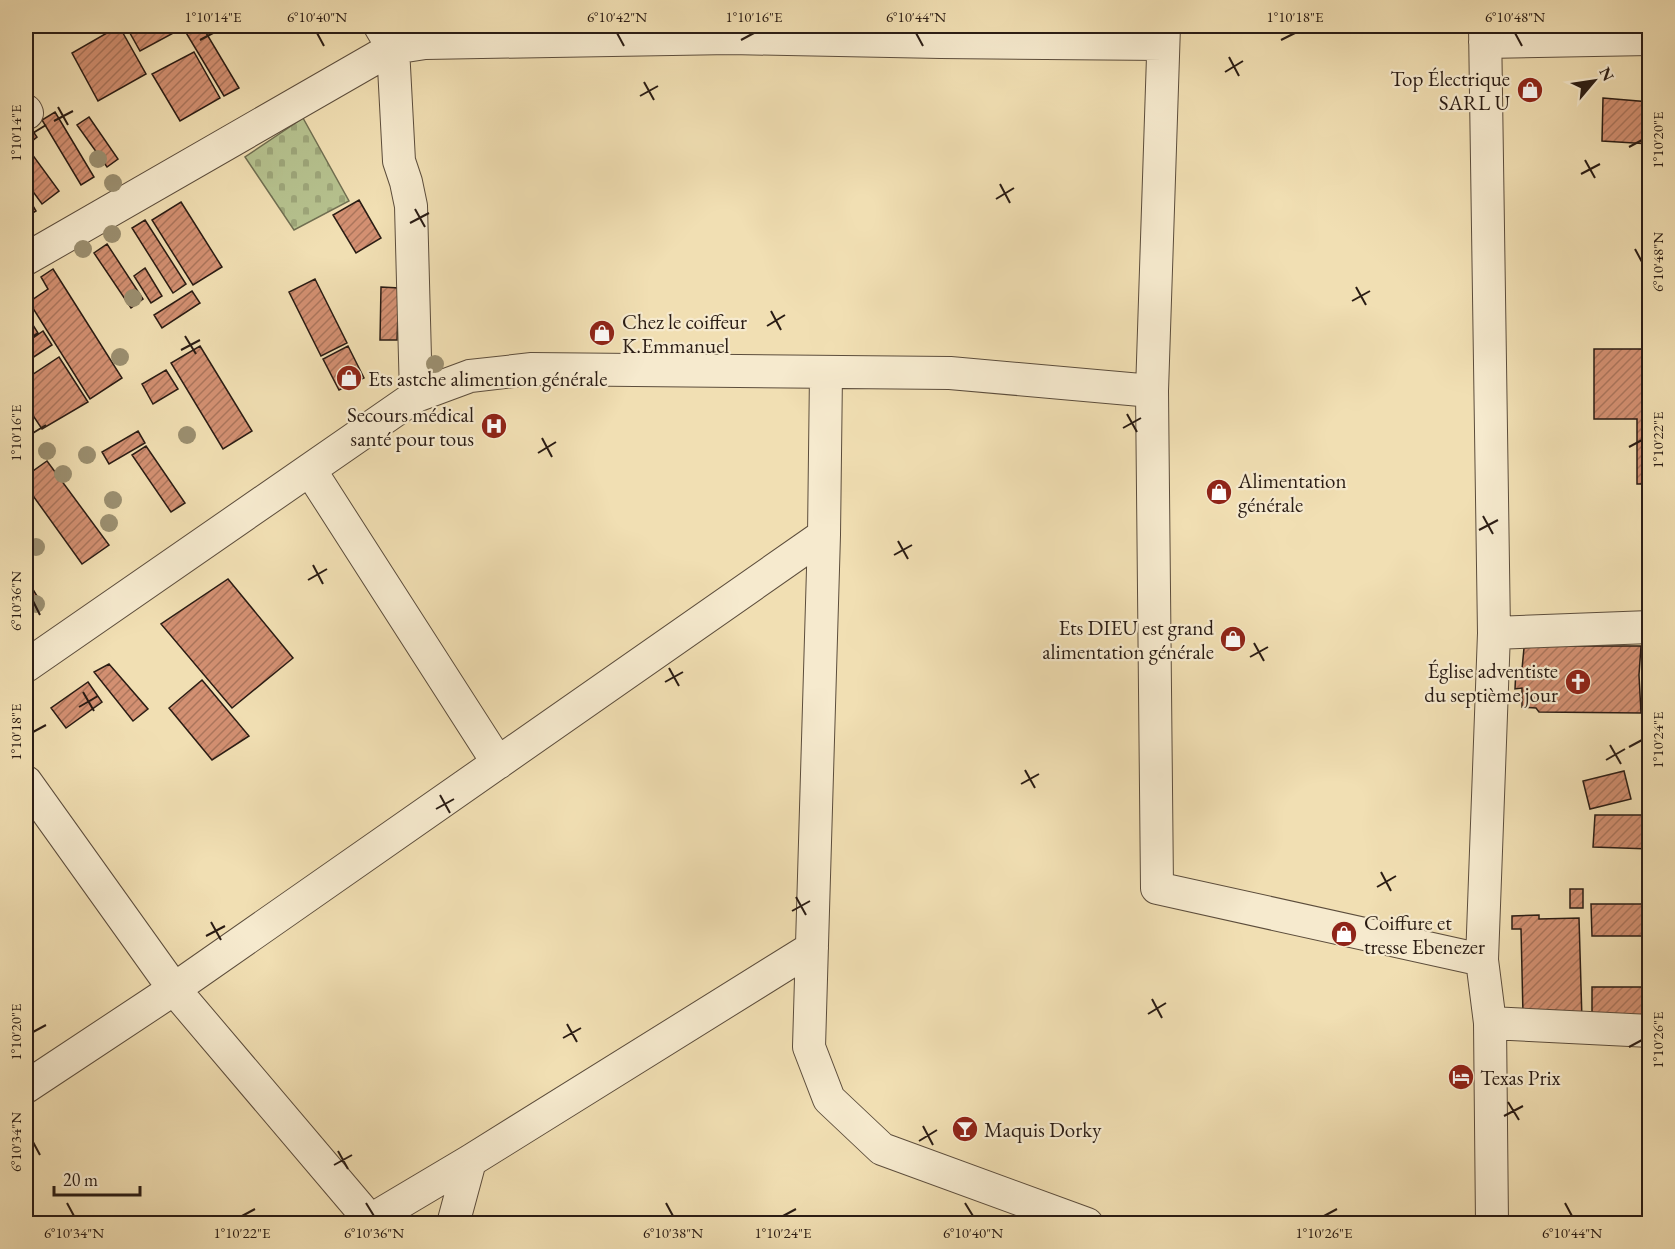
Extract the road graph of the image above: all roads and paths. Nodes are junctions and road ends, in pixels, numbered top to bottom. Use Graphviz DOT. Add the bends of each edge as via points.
graph roads {
  1 [pos="726,32"];
  2 [pos="1164,34"];
  3 [pos="1485,34"];
  4 [pos="386,37"];
  5 [pos="1650,39"];
  6 [pos="26,259"];
  7 [pos="826,373"];
  8 [pos="1152,391"];
  9 [pos="416,396"];
  10 [pos="310,470"];
  11 [pos="824,535"];
  12 [pos="1650,627"];
  13 [pos="1494,633"];
  14 [pos="26,666"];
  15 [pos="498,763"];
  16 [pos="26,782"];
  17 [pos="812,948"];
  18 [pos="1482,960"];
  19 [pos="174,990"];
  20 [pos="1490,1023"];
  21 [pos="1650,1031"];
  22 [pos="26,1087"];
  23 [pos="470,1161"];
  24 [pos="367,1222"];
  25 [pos="453,1224"];
  26 [pos="1087,1224"];
  27 [pos="1492,1224"];
  1 -- 2 [label="street" via="930,42"];
  1 -- 4 [label="street" via="425,43"];
  2 -- 8 [label="street"];
  3 -- 5 [label="street"];
  3 -- 13 [label="street"];
  4 -- 6 [label="street"];
  4 -- 9 [label="street" via="399,161 411,206"];
  7 -- 8 [label="street" via="950,372"];
  7 -- 9 [label="street" via="531,369 470,376"];
  7 -- 11 [label="street"];
  8 -- 18 [label="street" via="1157,888"];
  9 -- 10 [label="street"];
  10 -- 14 [label="street"];
  10 -- 15 [label="street"];
  11 -- 15 [label="street"];
  11 -- 17 [label="street"];
  12 -- 13 [label="street"];
  13 -- 18 [label="street"];
  15 -- 19 [label="street"];
  16 -- 19 [label="street"];
  17 -- 23 [label="street"];
  17 -- 26 [label="street" via="809,1047 829,1099 882,1149"];
  18 -- 20 [label="street"];
  19 -- 22 [label="street"];
  19 -- 24 [label="street"];
  20 -- 21 [label="street"];
  20 -- 27 [label="street"];
  23 -- 24 [label="street"];
  23 -- 25 [label="street"];
}
